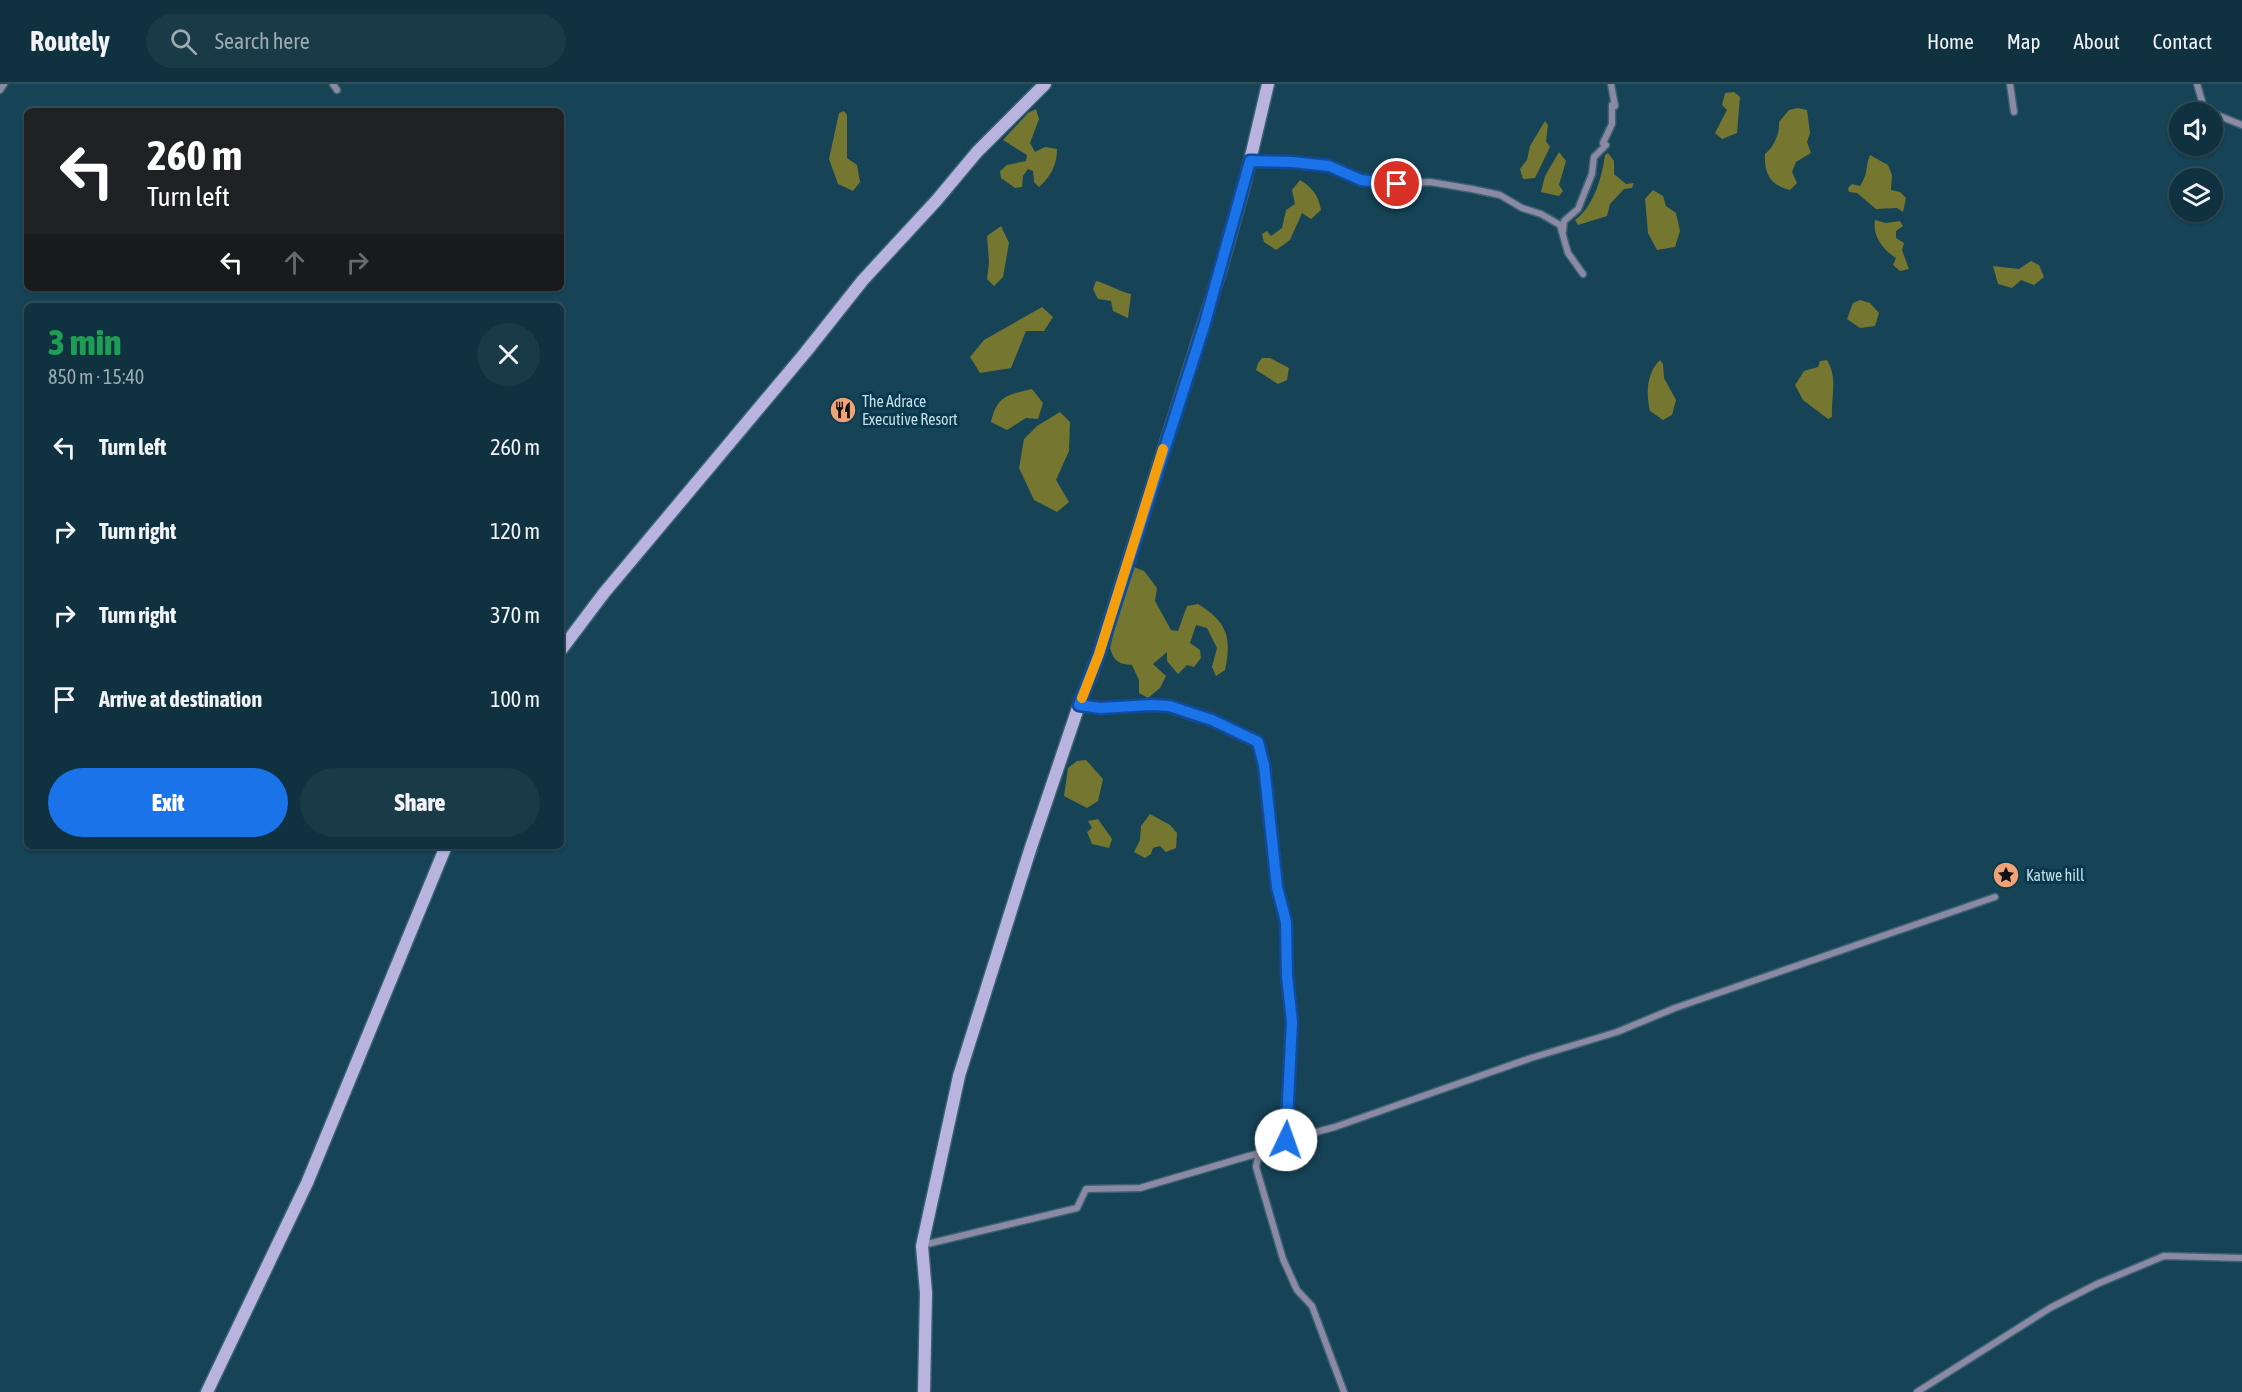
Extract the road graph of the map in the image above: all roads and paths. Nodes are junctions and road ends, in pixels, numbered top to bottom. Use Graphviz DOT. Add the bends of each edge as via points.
graph roads {
  1 [pos="4,84"];
  2 [pos="333,84"];
  3 [pos="1045,84"];
  4 [pos="1268,84"];
  5 [pos="1611,84"];
  6 [pos="2010,84"];
  7 [pos="2197,84"];
  8 [pos="0,90"];
  9 [pos="337,90"];
  10 [pos="2202,102"];
  11 [pos="2014,112"];
  12 [pos="2223,117"];
  13 [pos="2242,125"];
  14 [pos="1250,161"];
  15 [pos="1563,234"];
  16 [pos="1583,274"];
  17 [pos="564,647"];
  18 [pos="1079,705"];
  19 [pos="445,849"];
  20 [pos="1995,897"];
  21 [pos="1286,1140"];
  22 [pos="1259,1153"];
  23 [pos="922,1246"];
  24 [pos="2242,1258"];
  25 [pos="207,1392"];
  26 [pos="924,1392"];
  27 [pos="1344,1392"];
  28 [pos="1917,1392"];
  1 -- 8 [label="street"];
  2 -- 9 [label="street"];
  3 -- 17 [label="main road" via="977,152 863,280 604,593"];
  4 -- 14 [label="main road"];
  5 -- 15 [label="street" via="1615,106 1612,105 1612,124 1603,143 1606,145 1594,157 1583,199 1578,210 1564,221"];
  6 -- 11 [label="street"];
  7 -- 10 [label="street"];
  12 -- 13 [label="street"];
  14 -- 15 [label="street" via="1329,166 1363,180 1430,182 1500,195 1560,225"];
  14 -- 18 [label="main road" via="1204,326 1099,654"];
  15 -- 16 [label="street" via="1568,253"];
  18 -- 21 [label="street" via="1169,706 1212,720 1258,742 1277,887 1286,922 1292,1022"];
  18 -- 23 [label="main road" via="959,1076"];
  19 -- 25 [label="main road" via="307,1183"];
  20 -- 21 [label="street" via="1675,1008 1617,1032"];
  21 -- 22 [label="street"];
  22 -- 23 [label="street" via="1140,1188 1086,1190 1077,1208"];
  22 -- 27 [label="street" via="1256,1167 1283,1259 1297,1290 1312,1306"];
  23 -- 26 [label="main road" via="926,1293"];
  24 -- 28 [label="street" via="2164,1256 2050,1308"];
}
